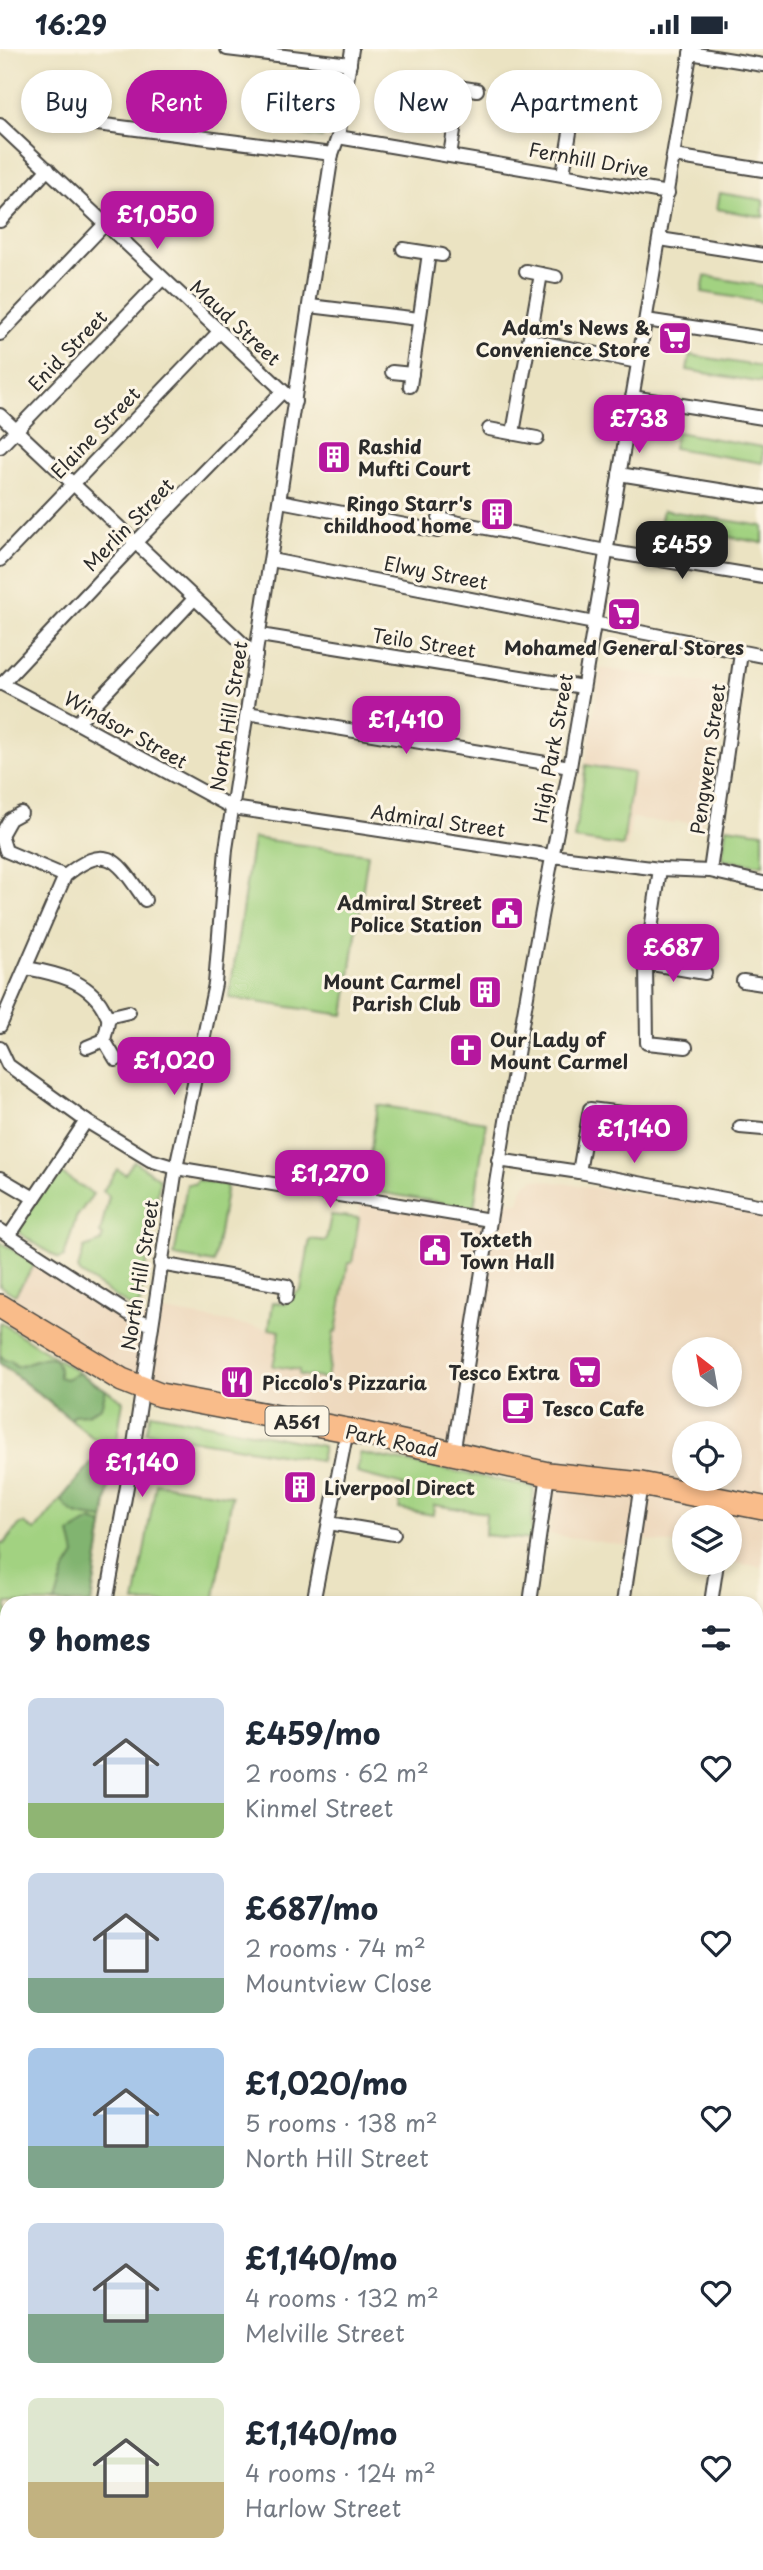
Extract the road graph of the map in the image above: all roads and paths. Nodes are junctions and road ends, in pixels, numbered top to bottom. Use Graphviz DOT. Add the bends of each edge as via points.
graph roads {
  1 [pos="227,49"];
  2 [pos="352,49"];
  3 [pos="264,51"];
  4 [pos="691,51"];
  5 [pos="350,64"];
  6 [pos="763,65"];
  7 [pos="472,89"];
  8 [pos="477,90"];
  9 [pos="0,125"];
  10 [pos="112,126"];
  11 [pos="454,133"];
  12 [pos="570,133"];
  13 [pos="338,137"];
  14 [pos="332,155"];
  15 [pos="450,155"];
  16 [pos="674,156"];
  17 [pos="48,169"];
  18 [pos="763,170"];
  19 [pos="563,174"];
  20 [pos="668,193"];
  21 [pos="0,221"];
  22 [pos="104,224"];
  23 [pos="660,239"];
  24 [pos="403,249"];
  25 [pos="763,255"];
  26 [pos="526,271"];
  27 [pos="541,274"];
  28 [pos="556,277"];
  29 [pos="162,279"];
  30 [pos="310,306"];
  31 [pos="419,319"];
  32 [pos="646,320"];
  33 [pos="219,332"];
  34 [pos="0,334"];
  35 [pos="763,338"];
  36 [pos="529,340"];
  37 [pos="638,362"];
  38 [pos="392,372"];
  39 [pos="282,392"];
  40 [pos="632,397"];
  41 [pos="295,402"];
  42 [pos="0,415"];
  43 [pos="763,418"];
  44 [pos="489,429"];
  45 [pos="16,430"];
  46 [pos="513,433"];
  47 [pos="537,437"];
  48 [pos="0,447"];
  49 [pos="619,474"];
  50 [pos="72,484"];
  51 [pos="763,497"];
  52 [pos="280,501"];
  53 [pos="135,543"];
  54 [pos="606,551"];
  55 [pos="0,559"];
  56 [pos="271,560"];
  57 [pos="763,577"];
  58 [pos="194,599"];
  59 [pos="593,622"];
  60 [pos="260,635"];
  61 [pos="741,653"];
  62 [pos="256,656"];
  63 [pos="763,656"];
  64 [pos="1,683"];
  65 [pos="583,687"];
  66 [pos="247,713"];
  67 [pos="77,723"];
  68 [pos="569,767"];
  69 [pos="233,809"];
  70 [pos="21,813"];
  71 [pos="552,856"];
  72 [pos="660,869"];
  73 [pos="710,871"];
  74 [pos="65,876"];
  75 [pos="763,883"];
  76 [pos="145,900"];
  77 [pos="646,963"];
  78 [pos="26,968"];
  79 [pos="705,973"];
  80 [pos="743,981"];
  81 [pos="763,984"];
  82 [pos="6,995"];
  83 [pos="129,1012"];
  84 [pos="108,1017"];
  85 [pos="0,1026"];
  86 [pos="104,1040"];
  87 [pos="87,1047"];
  88 [pos="686,1047"];
  89 [pos="0,1048"];
  90 [pos="116,1060"];
  91 [pos="4,1071"];
  92 [pos="675,1115"];
  93 [pos="86,1121"];
  94 [pos="740,1127"];
  95 [pos="763,1129"];
  96 [pos="498,1160"];
  97 [pos="176,1168"];
  98 [pos="579,1172"];
  99 [pos="0,1178"];
  100 [pos="34,1198"];
  101 [pos="763,1206"];
  102 [pos="489,1220"];
  103 [pos="4,1233"];
  104 [pos="160,1264"];
  105 [pos="286,1298"];
  106 [pos="0,1306"];
  107 [pos="152,1325"];
  108 [pos="141,1389"];
  109 [pos="347,1430"];
  110 [pos="453,1454"];
  111 [pos="548,1474"];
  112 [pos="641,1484"];
  113 [pos="714,1505"];
  114 [pos="742,1508"];
  115 [pos="763,1508"];
  116 [pos="329,1523"];
  117 [pos="394,1534"];
  118 [pos="715,1575"];
  119 [pos="107,1596"];
  120 [pos="314,1596"];
  121 [pos="531,1596"];
  122 [pos="624,1596"];
  123 [pos="711,1596"];
  1 -- 3 [label="street"];
  2 -- 5 [label="street, North Hill Street"];
  3 -- 5 [label="street"];
  4 -- 6 [label="street"];
  4 -- 16 [label="street, High Park Street"];
  5 -- 13 [label="street, North Hill Street"];
  7 -- 8 [label="street"];
  9 -- 17 [label="street, Maud Street"];
  10 -- 14 [label="street"];
  11 -- 15 [label="street"];
  12 -- 19 [label="street"];
  13 -- 14 [label="street, North Hill Street"];
  13 -- 15 [label="street, Fernhill Drive"];
  14 -- 30 [label="street, North Hill Street"];
  15 -- 19 [label="street, Fernhill Drive"];
  16 -- 18 [label="street"];
  16 -- 20 [label="street, High Park Street"];
  17 -- 21 [label="street"];
  17 -- 22 [label="street, Maud Street"];
  19 -- 20 [label="street, Fernhill Drive"];
  20 -- 23 [label="street, High Park Street"];
  22 -- 29 [label="street, Maud Street"];
  22 -- 34 [label="street"];
  23 -- 25 [label="street"];
  23 -- 32 [label="street, High Park Street"];
  24 -- 31 [label="street" via="436,254"];
  26 -- 27 [label="street"];
  27 -- 28 [label="street"];
  27 -- 36 [label="street"];
  29 -- 33 [label="street, Maud Street"];
  29 -- 45 [label="street, Enid Street"];
  30 -- 31 [label="street"];
  30 -- 41 [label="street, North Hill Street"];
  31 -- 38 [label="street" via="411,380"];
  32 -- 35 [label="street"];
  32 -- 37 [label="street, High Park Street"];
  33 -- 39 [label="street, Maud Street"];
  33 -- 50 [label="street, Elaine Street"];
  36 -- 37 [label="street"];
  36 -- 46 [label="street"];
  37 -- 40 [label="street, High Park Street"];
  39 -- 41 [label="street, Maud Street"];
  39 -- 53 [label="street, Merlin Street"];
  40 -- 43 [label="street"];
  40 -- 49 [label="street, High Park Street"];
  41 -- 52 [label="street, North Hill Street"];
  42 -- 45 [label="street"];
  44 -- 46 [label="street"];
  45 -- 48 [label="street, Enid Street"];
  45 -- 50 [label="street"];
  46 -- 47 [label="street"];
  49 -- 51 [label="street"];
  49 -- 54 [label="street, High Park Street"];
  50 -- 53 [label="street"];
  50 -- 55 [label="street, Elaine Street"];
  52 -- 54 [label="street" via="436,531 441,514"];
  52 -- 56 [label="street, North Hill Street"];
  53 -- 58 [label="street"];
  53 -- 64 [label="street, Merlin Street"];
  54 -- 57 [label="street"];
  54 -- 59 [label="street, High Park Street"];
  56 -- 59 [label="street, Elwy Street"];
  56 -- 60 [label="street, North Hill Street"];
  58 -- 62 [label="street"];
  58 -- 67 [label="street"];
  59 -- 61 [label="street, Elwy Street"];
  59 -- 65 [label="street, High Park Street"];
  60 -- 62 [label="street, North Hill Street"];
  60 -- 65 [label="street, Teilo Street"];
  61 -- 63 [label="street, Elwy Street"];
  61 -- 73 [label="street, Pengwern Street"];
  62 -- 66 [label="street, North Hill Street"];
  64 -- 67 [label="street, Windsor Street"];
  65 -- 68 [label="street, High Park Street"];
  66 -- 68 [label="street"];
  66 -- 69 [label="street, North Hill Street"];
  67 -- 69 [label="street, Windsor Street"];
  68 -- 71 [label="street, High Park Street"];
  69 -- 71 [label="street, Admiral Street"];
  69 -- 97 [label="street, North Hill Street" via="215,984"];
  70 -- 74 [label="street" via="10,819 1,835 6,851"];
  71 -- 72 [label="street, Admiral Street"];
  71 -- 96 [label="street, High Park Street"];
  72 -- 73 [label="street, Admiral Street"];
  72 -- 77 [label="street"];
  73 -- 75 [label="street, Admiral Street"];
  74 -- 76 [label="street" via="85,860 100,857 119,864"];
  74 -- 78 [label="street"];
  77 -- 79 [label="street"];
  77 -- 88 [label="street" via="647,1043"];
  78 -- 82 [label="street"];
  78 -- 84 [label="street" via="55,974 85,988 99,1000"];
  80 -- 81 [label="street"];
  82 -- 85 [label="street"];
  83 -- 84 [label="street"];
  84 -- 86 [label="street"];
  86 -- 87 [label="street"];
  86 -- 90 [label="street"];
  89 -- 91 [label="street"];
  91 -- 93 [label="street"];
  92 -- 98 [label="street" via="590,1109"];
  93 -- 97 [label="street" via="150,1160"];
  93 -- 100 [label="street"];
  94 -- 95 [label="street"];
  96 -- 98 [label="street"];
  96 -- 102 [label="street, High Park Street"];
  97 -- 102 [label="street"];
  97 -- 104 [label="street, North Hill Street"];
  98 -- 101 [label="street"];
  99 -- 100 [label="street"];
  100 -- 103 [label="street"];
  102 -- 110 [label="street, High Park Street"];
  103 -- 107 [label="street"];
  104 -- 105 [label="street" via="287,1286"];
  104 -- 107 [label="street, North Hill Street"];
  106 -- 108 [label="highway, Park Road / A561"];
  107 -- 108 [label="street, North Hill Street"];
  108 -- 109 [label="highway, Park Road / A561"];
  108 -- 119 [label="street, North Hill Street"];
  109 -- 110 [label="highway, Park Road / A561"];
  109 -- 116 [label="street"];
  110 -- 111 [label="highway, Park Road / A561"];
  111 -- 112 [label="highway, Park Road / A561"];
  111 -- 121 [label="street"];
  112 -- 113 [label="highway, Park Road / A561"];
  112 -- 122 [label="street"];
  114 -- 115 [label="highway, Park Road / A561"];
  116 -- 117 [label="street"];
  116 -- 120 [label="street"];
  118 -- 123 [label="street"];
}
